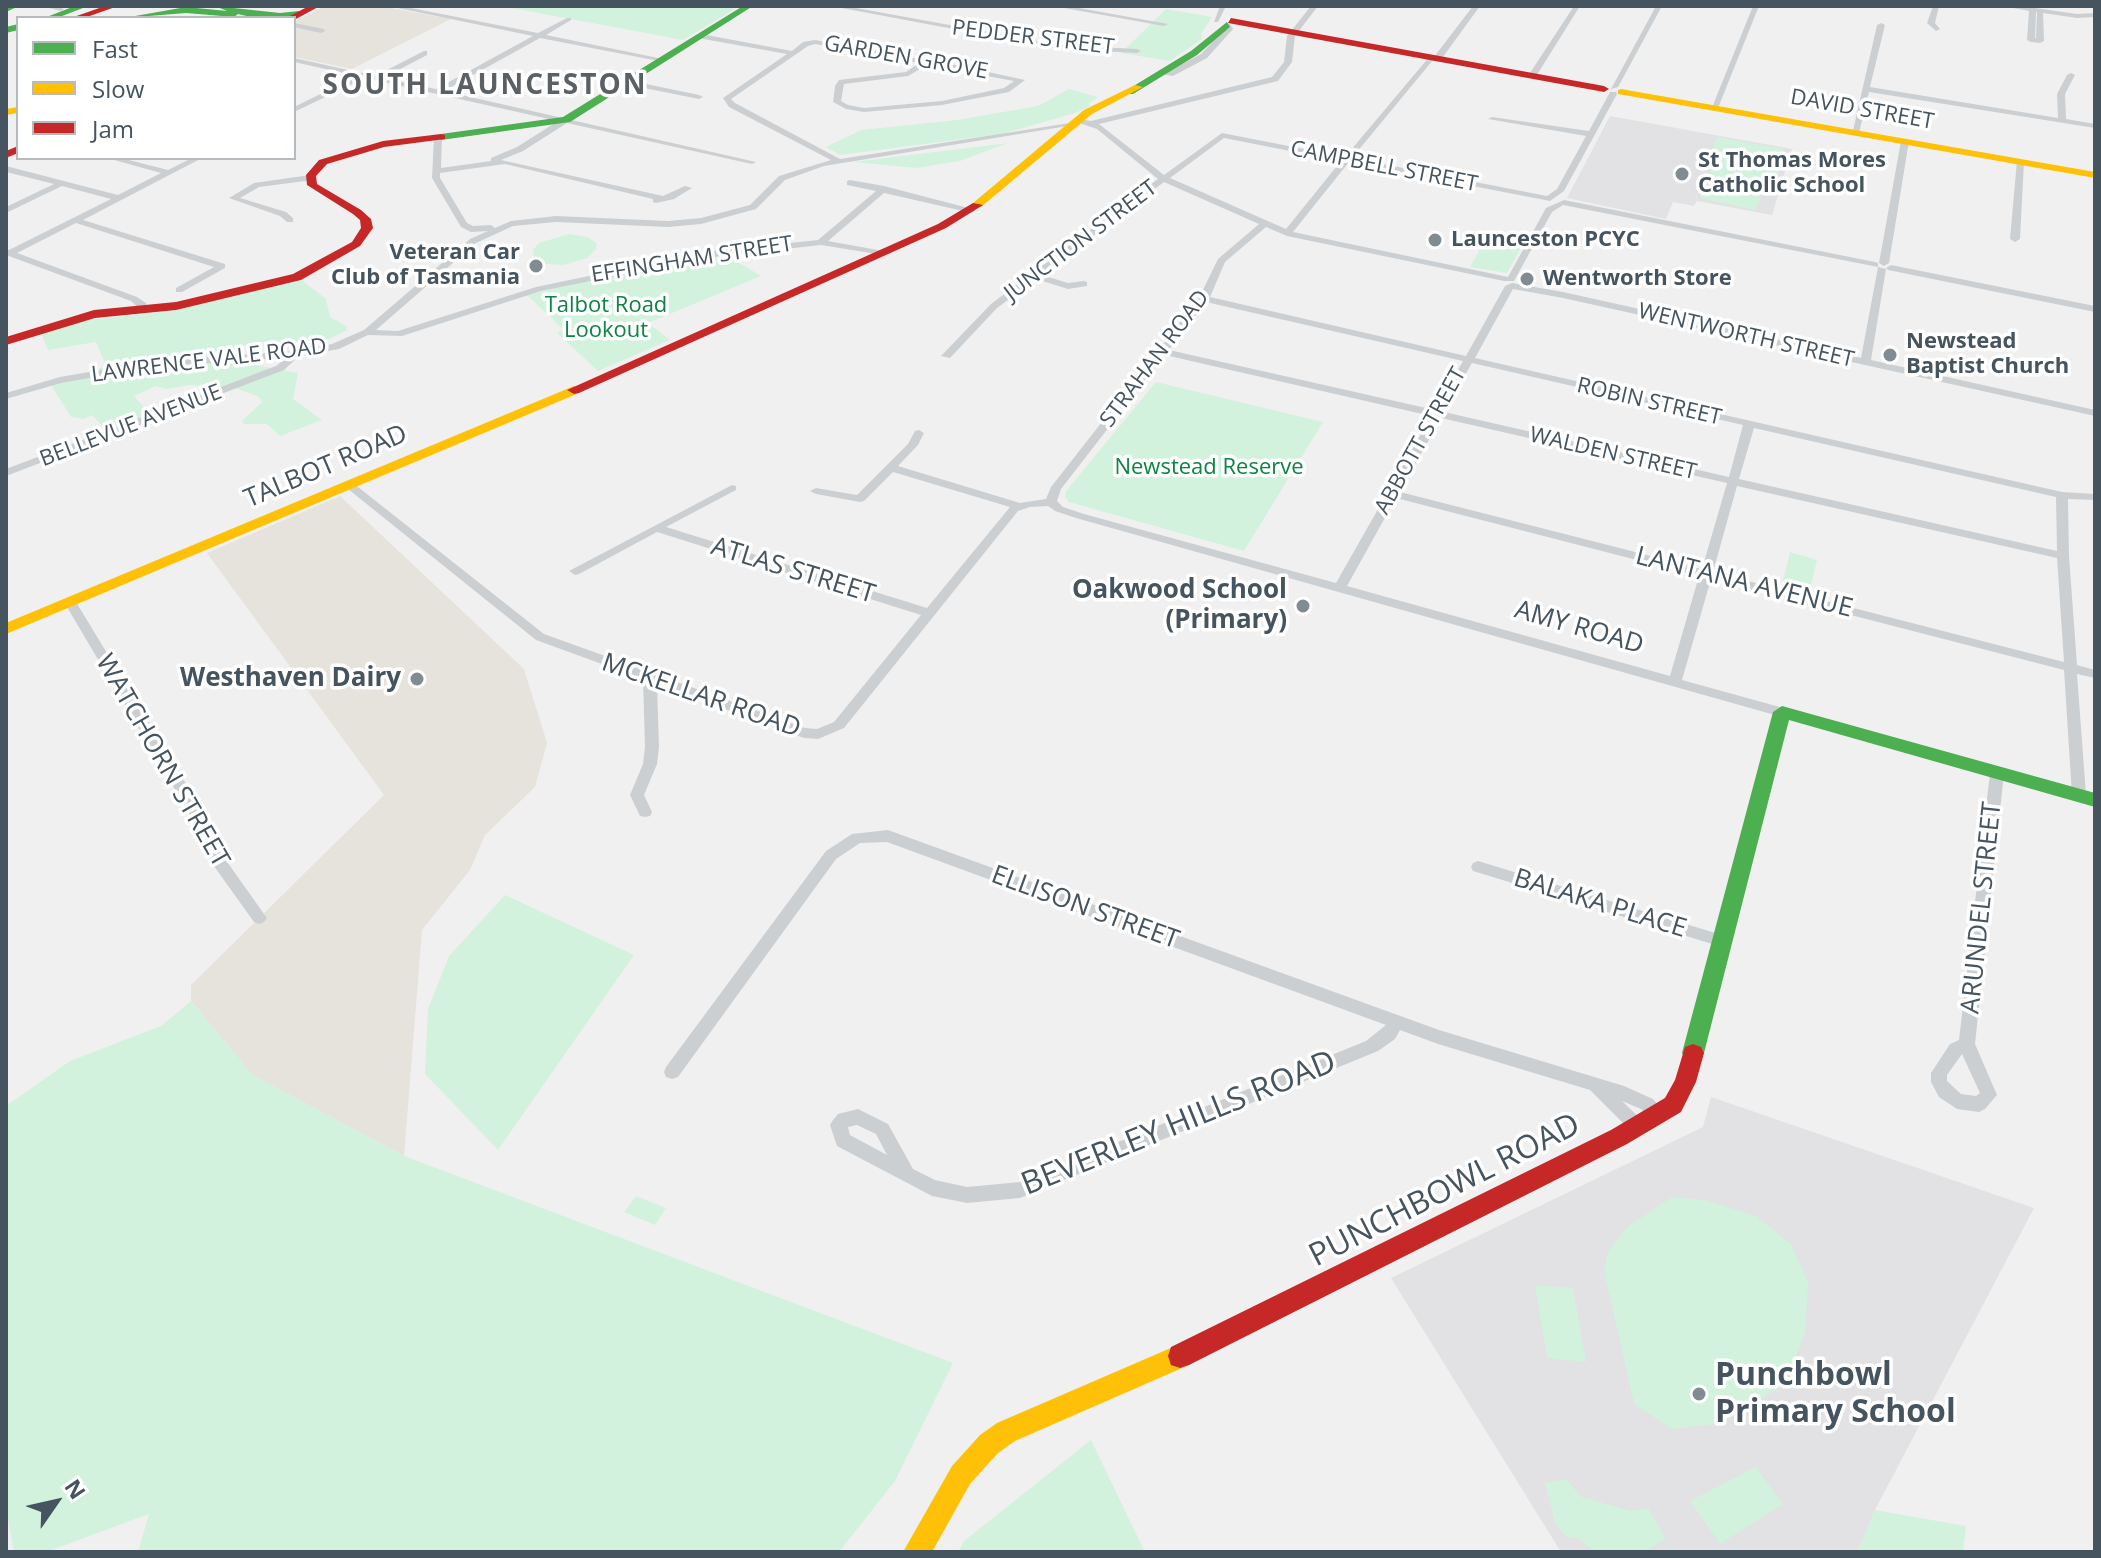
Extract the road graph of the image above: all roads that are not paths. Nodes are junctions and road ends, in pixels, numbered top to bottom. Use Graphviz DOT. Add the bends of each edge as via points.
graph roads {
  1 [pos="15,6"];
  2 [pos="45,6"];
  3 [pos="84,6"];
  4 [pos="114,6"];
  5 [pos="126,6"];
  6 [pos="178,6"];
  7 [pos="202,6"];
  8 [pos="391,6"];
  9 [pos="749,6"];
  10 [pos="834,6"];
  11 [pos="1056,6"];
  12 [pos="1315,6"];
  13 [pos="1477,6"];
  14 [pos="1577,6"];
  15 [pos="1659,6"];
  16 [pos="1756,6"];
  17 [pos="1796,6"];
  18 [pos="1812,6"];
  19 [pos="1938,6"];
  20 [pos="2006,6"];
  21 [pos="6,9"];
  22 [pos="238,12"];
  23 [pos="61,15"];
  24 [pos="94,16"];
  25 [pos="136,16"];
  26 [pos="142,16"];
  27 [pos="300,16"];
  28 [pos="2093,16"];
  29 [pos="569,19"];
  30 [pos="1227,20"];
  31 [pos="1161,22"];
  32 [pos="1881,25"];
  33 [pos="1936,27"];
  34 [pos="321,31"];
  35 [pos="1293,34"];
  36 [pos="540,35"];
  37 [pos="701,36"];
  38 [pos="1137,51"];
  39 [pos="424,53"];
  40 [pos="793,53"];
  41 [pos="1433,59"];
  42 [pos="296,60"];
  43 [pos="664,60"];
  44 [pos="928,61"];
  45 [pos="365,75"];
  46 [pos="2071,75"];
  47 [pos="1532,76"];
  48 [pos="377,78"];
  49 [pos="627,82"];
  50 [pos="1865,89"];
  51 [pos="1613,90"];
  52 [pos="438,91"];
  53 [pos="699,97"];
  54 [pos="1714,108"];
  55 [pos="296,109"];
  56 [pos="1492,119"];
  57 [pos="566,120"];
  58 [pos="2062,121"];
  59 [pos="1080,123"];
  60 [pos="2095,126"];
  61 [pos="1106,133"];
  62 [pos="1855,133"];
  63 [pos="1591,134"];
  64 [pos="1222,135"];
  65 [pos="438,137"];
  66 [pos="1905,141"];
  67 [pos="119,160"];
  68 [pos="194,160"];
  69 [pos="837,160"];
  70 [pos="1349,160"];
  71 [pos="506,161"];
  72 [pos="752,162"];
  73 [pos="2020,162"];
  74 [pos="6,169"];
  75 [pos="436,171"];
  76 [pos="170,173"];
  77 [pos="2095,175"];
  78 [pos="310,178"];
  79 [pos="1164,179"];
  80 [pos="62,183"];
  81 [pos="850,183"];
  82 [pos="688,188"];
  83 [pos="884,189"];
  84 [pos="119,198"];
  85 [pos="1555,201"];
  86 [pos="6,210"];
  87 [pos="972,210"];
  88 [pos="74,220"];
  89 [pos="290,220"];
  90 [pos="1265,223"];
  91 [pos="511,224"];
  92 [pos="464,225"];
  93 [pos="1287,233"];
  94 [pos="2015,239"];
  95 [pos="821,242"];
  96 [pos="8,253"];
  97 [pos="457,253"];
  98 [pos="880,253"];
  99 [pos="21,257"];
  100 [pos="6,264"];
  101 [pos="1882,266"];
  102 [pos="1036,276"];
  103 [pos="1084,284"];
  104 [pos="1508,284"];
  105 [pos="179,290"];
  106 [pos="1204,299"];
  107 [pos="143,309"];
  108 [pos="2095,309"];
  109 [pos="367,332"];
  110 [pos="6,341"];
  111 [pos="664,349"];
  112 [pos="1163,352"];
  113 [pos="296,354"];
  114 [pos="946,356"];
  115 [pos="1467,360"];
  116 [pos="1865,363"];
  117 [pos="6,396"];
  118 [pos="2095,413"];
  119 [pos="1438,414"];
  120 [pos="1749,425"];
  121 [pos="932,440"];
  122 [pos="892,468"];
  123 [pos="6,473"];
  124 [pos="1733,482"];
  125 [pos="349,485"];
  126 [pos="732,488"];
  127 [pos="823,489"];
  128 [pos="1392,493"];
  129 [pos="2062,495"];
  130 [pos="2095,497"];
  131 [pos="1051,502"];
  132 [pos="1019,506"];
  133 [pos="656,528"];
  134 [pos="2063,556"];
  135 [pos="575,571"];
  136 [pos="1706,574"];
  137 [pos="1339,589"];
  138 [pos="70,602"];
  139 [pos="929,613"];
  140 [pos="6,629"];
  141 [pos="2072,668"];
  142 [pos="2095,674"];
  143 [pos="650,679"];
  144 [pos="1675,682"];
  145 [pos="1782,712"];
  146 [pos="1997,773"];
  147 [pos="2087,798"];
  148 [pos="645,812"];
  149 [pos="1478,867"];
  150 [pos="259,918"];
  151 [pos="1722,941"];
  152 [pos="1397,1022"];
  153 [pos="1967,1044"];
  154 [pos="672,1072"];
  155 [pos="1595,1086"];
  156 [pos="1659,1116"];
  157 [pos="1638,1127"];
  158 [pos="906,1172"];
  159 [pos="917,1552"];
  1 -- 21 [label="main road"];
  2 -- 23 [label="street"];
  3 -- 23 [label="main road"];
  4 -- 23 [label="main road"];
  5 -- 24 [label="main road"];
  6 -- 25 [label="main road"];
  7 -- 22 [label="main road"];
  8 -- 36 [label="street"];
  9 -- 37 [label="main road"];
  10 -- 38 [label="street, PEDDER STREET" via="1060,47"];
  11 -- 31 [label="street"];
  12 -- 35 [label="street"];
  13 -- 41 [label="street"];
  14 -- 47 [label="street"];
  15 -- 51 [label="street, ABBOTT STREET"];
  16 -- 54 [label="street"];
  17 -- 18 [label="street"];
  19 -- 33 [label="street"];
  20 -- 28 [label="street"];
  22 -- 26 [label="main road" via="186,10"];
  22 -- 27 [label="main road"];
  27 -- 34 [label="street"];
  29 -- 36 [label="street"];
  30 -- 35 [label="main road, DAVID STREET"];
  30 -- 59 [label="main road" via="1174,68"];
  32 -- 50 [label="street"];
  35 -- 41 [label="main road, DAVID STREET"];
  35 -- 59 [label="street, LAWRENCE VALE ROAD" via="1287,65 1272,81"];
  36 -- 43 [label="street"];
  36 -- 52 [label="street"];
  37 -- 40 [label="street"];
  37 -- 43 [label="main road"];
  39 -- 48 [label="street"];
  40 -- 44 [label="street, GARDEN GROVE" via="818,42"];
  40 -- 69 [label="street" via="726,101"];
  41 -- 47 [label="main road, DAVID STREET"];
  41 -- 70 [label="street"];
  42 -- 45 [label="street"];
  43 -- 49 [label="main road"];
  44 -- 44 [label="street, GARDEN GROVE" via="908,74 842,82 837,102 864,110 942,103 1003,91 1021,80"];
  45 -- 48 [label="street"];
  45 -- 55 [label="street"];
  46 -- 58 [label="street" via="2061,94"];
  47 -- 51 [label="main road, DAVID STREET"];
  48 -- 52 [label="street"];
  49 -- 53 [label="street"];
  49 -- 57 [label="main road"];
  50 -- 58 [label="street"];
  50 -- 62 [label="street"];
  51 -- 54 [label="main road, DAVID STREET"];
  51 -- 63 [label="street, ABBOTT STREET"];
  52 -- 57 [label="street"];
  54 -- 62 [label="main road, DAVID STREET"];
  56 -- 63 [label="street"];
  57 -- 65 [label="main road"];
  57 -- 71 [label="street"];
  57 -- 72 [label="street"];
  58 -- 60 [label="street"];
  59 -- 61 [label="street, WENTWORTH STREET"];
  59 -- 61 [label="street, WENTWORTH STREET"];
  59 -- 69 [label="street, LAWRENCE VALE ROAD"];
  59 -- 87 [label="main road, TALBOT ROAD"];
  59 -- 111 [label="main road, TALBOT ROAD" via="967,217"];
  61 -- 79 [label="street, WENTWORTH STREET"];
  62 -- 66 [label="main road, DAVID STREET"];
  63 -- 85 [label="street, ABBOTT STREET"];
  64 -- 70 [label="street, CAMPBELL STREET"];
  64 -- 79 [label="street, JUNCTION STREET"];
  65 -- 75 [label="street"];
  65 -- 78 [label="main road" via="341,154 318,166"];
  66 -- 73 [label="main road, DAVID STREET"];
  66 -- 101 [label="street"];
  67 -- 76 [label="street"];
  68 -- 76 [label="street"];
  69 -- 91 [label="street, LAWRENCE VALE ROAD" via="782,178 753,207 701,221 556,219"];
  70 -- 85 [label="street, CAMPBELL STREET"];
  70 -- 93 [label="street"];
  71 -- 75 [label="street"];
  71 -- 82 [label="street" via="651,200"];
  73 -- 77 [label="main road, DAVID STREET"];
  73 -- 94 [label="street"];
  74 -- 80 [label="street"];
  75 -- 92 [label="street"];
  76 -- 84 [label="street"];
  78 -- 89 [label="street" via="257,185 233,198"];
  78 -- 107 [label="main road" via="316,189 365,219 367,228 356,244 283,282"];
  79 -- 90 [label="street, WENTWORTH STREET"];
  79 -- 102 [label="street, JUNCTION STREET"];
  80 -- 84 [label="street"];
  80 -- 86 [label="street"];
  81 -- 83 [label="street"];
  83 -- 87 [label="street"];
  83 -- 95 [label="street"];
  84 -- 88 [label="street"];
  85 -- 101 [label="street, CAMPBELL STREET"];
  85 -- 104 [label="street, ABBOTT STREET"];
  87 -- 98 [label="main road, TALBOT ROAD"];
  88 -- 96 [label="street"];
  88 -- 105 [label="street" via="222,266"];
  90 -- 93 [label="street, WENTWORTH STREET"];
  90 -- 106 [label="street, STRAHAN ROAD" via="1226,255"];
  91 -- 92 [label="street" via="475,229"];
  91 -- 97 [label="street, LAWRENCE VALE ROAD"];
  92 -- 97 [label="street" via="467,236"];
  93 -- 104 [label="street, WENTWORTH STREET"];
  95 -- 98 [label="street, EFFINGHAM STREET"];
  95 -- 109 [label="street, EFFINGHAM STREET" via="593,275 399,334"];
  96 -- 99 [label="street"];
  97 -- 109 [label="street, LAWRENCE VALE ROAD"];
  98 -- 111 [label="main road, TALBOT ROAD"];
  99 -- 100 [label="street"];
  99 -- 107 [label="street" via="133,298"];
  101 -- 108 [label="street, CAMPBELL STREET"];
  101 -- 116 [label="street"];
  102 -- 103 [label="street" via="1069,290"];
  102 -- 114 [label="street, JUNCTION STREET" via="994,306"];
  104 -- 115 [label="street, ABBOTT STREET"];
  104 -- 116 [label="street, WENTWORTH STREET"];
  106 -- 112 [label="street, STRAHAN ROAD"];
  106 -- 115 [label="street, ROBIN STREET"];
  107 -- 110 [label="main road" via="94,314"];
  109 -- 113 [label="street, LAWRENCE VALE ROAD" via="335,347"];
  111 -- 125 [label="main road, TALBOT ROAD"];
  112 -- 119 [label="street, WALDEN STREET"];
  112 -- 131 [label="street, STRAHAN ROAD" via="1055,489"];
  113 -- 117 [label="street, LAWRENCE VALE ROAD" via="152,364 60,380"];
  113 -- 123 [label="street, BELLEVUE AVENUE" via="280,368"];
  115 -- 119 [label="street, ABBOTT STREET"];
  115 -- 120 [label="street, ROBIN STREET"];
  116 -- 118 [label="street, WENTWORTH STREET"];
  119 -- 124 [label="street, WALDEN STREET"];
  119 -- 128 [label="street, ABBOTT STREET"];
  120 -- 124 [label="street"];
  120 -- 129 [label="street, ROBIN STREET"];
  121 -- 122 [label="street" via="919,436"];
  122 -- 127 [label="street" via="860,499"];
  122 -- 132 [label="street"];
  124 -- 134 [label="street, WALDEN STREET"];
  124 -- 136 [label="street"];
  125 -- 138 [label="main road, TALBOT ROAD"];
  125 -- 143 [label="street, MCKELLAR ROAD" via="530,631"];
  126 -- 133 [label="street"];
  128 -- 136 [label="street, LANTANA AVENUE"];
  128 -- 137 [label="street, ABBOTT STREET"];
  129 -- 130 [label="street, ROBIN STREET"];
  129 -- 134 [label="street"];
  131 -- 132 [label="street"];
  131 -- 137 [label="street, AMY ROAD" via="1080,516"];
  132 -- 139 [label="street, MCKELLAR ROAD"];
  133 -- 135 [label="street"];
  133 -- 139 [label="street, ATLAS STREET"];
  134 -- 141 [label="street"];
  136 -- 141 [label="street, LANTANA AVENUE"];
  136 -- 144 [label="street"];
  137 -- 144 [label="street, AMY ROAD"];
  138 -- 140 [label="main road, TALBOT ROAD"];
  138 -- 150 [label="street, WATCHORN STREET" via="197,814 211,851"];
  139 -- 143 [label="street, MCKELLAR ROAD" via="839,725 818,734"];
  141 -- 142 [label="street, LANTANA AVENUE"];
  141 -- 147 [label="street"];
  143 -- 148 [label="street" via="650,764 631,797"];
  144 -- 145 [label="street, AMY ROAD"];
  145 -- 146 [label="main road, AMY ROAD"];
  145 -- 151 [label="main road, PUNCHBOWL ROAD"];
  146 -- 147 [label="main road, AMY ROAD"];
  146 -- 153 [label="street, ARUNDEL STREET"];
  149 -- 151 [label="street, BALAKA PLACE"];
  151 -- 156 [label="main road, PUNCHBOWL ROAD" via="1685,1082 1678,1099"];
  152 -- 154 [label="street, ELLISON STREET" via="888,836 871,836 844,844 831,855"];
  152 -- 155 [label="street, ELLISON STREET"];
  152 -- 158 [label="street, BEVERLEY HILLS ROAD" via="1372,1046 1020,1190 949,1193"];
  155 -- 156 [label="street, ELLISON STREET" via="1637,1099"];
  155 -- 157 [label="street, ELLISON STREET"];
  156 -- 157 [label="main road, PUNCHBOWL ROAD"];
  157 -- 159 [label="main road, PUNCHBOWL ROAD" via="1153,1370 1006,1432 961,1475"];
}
